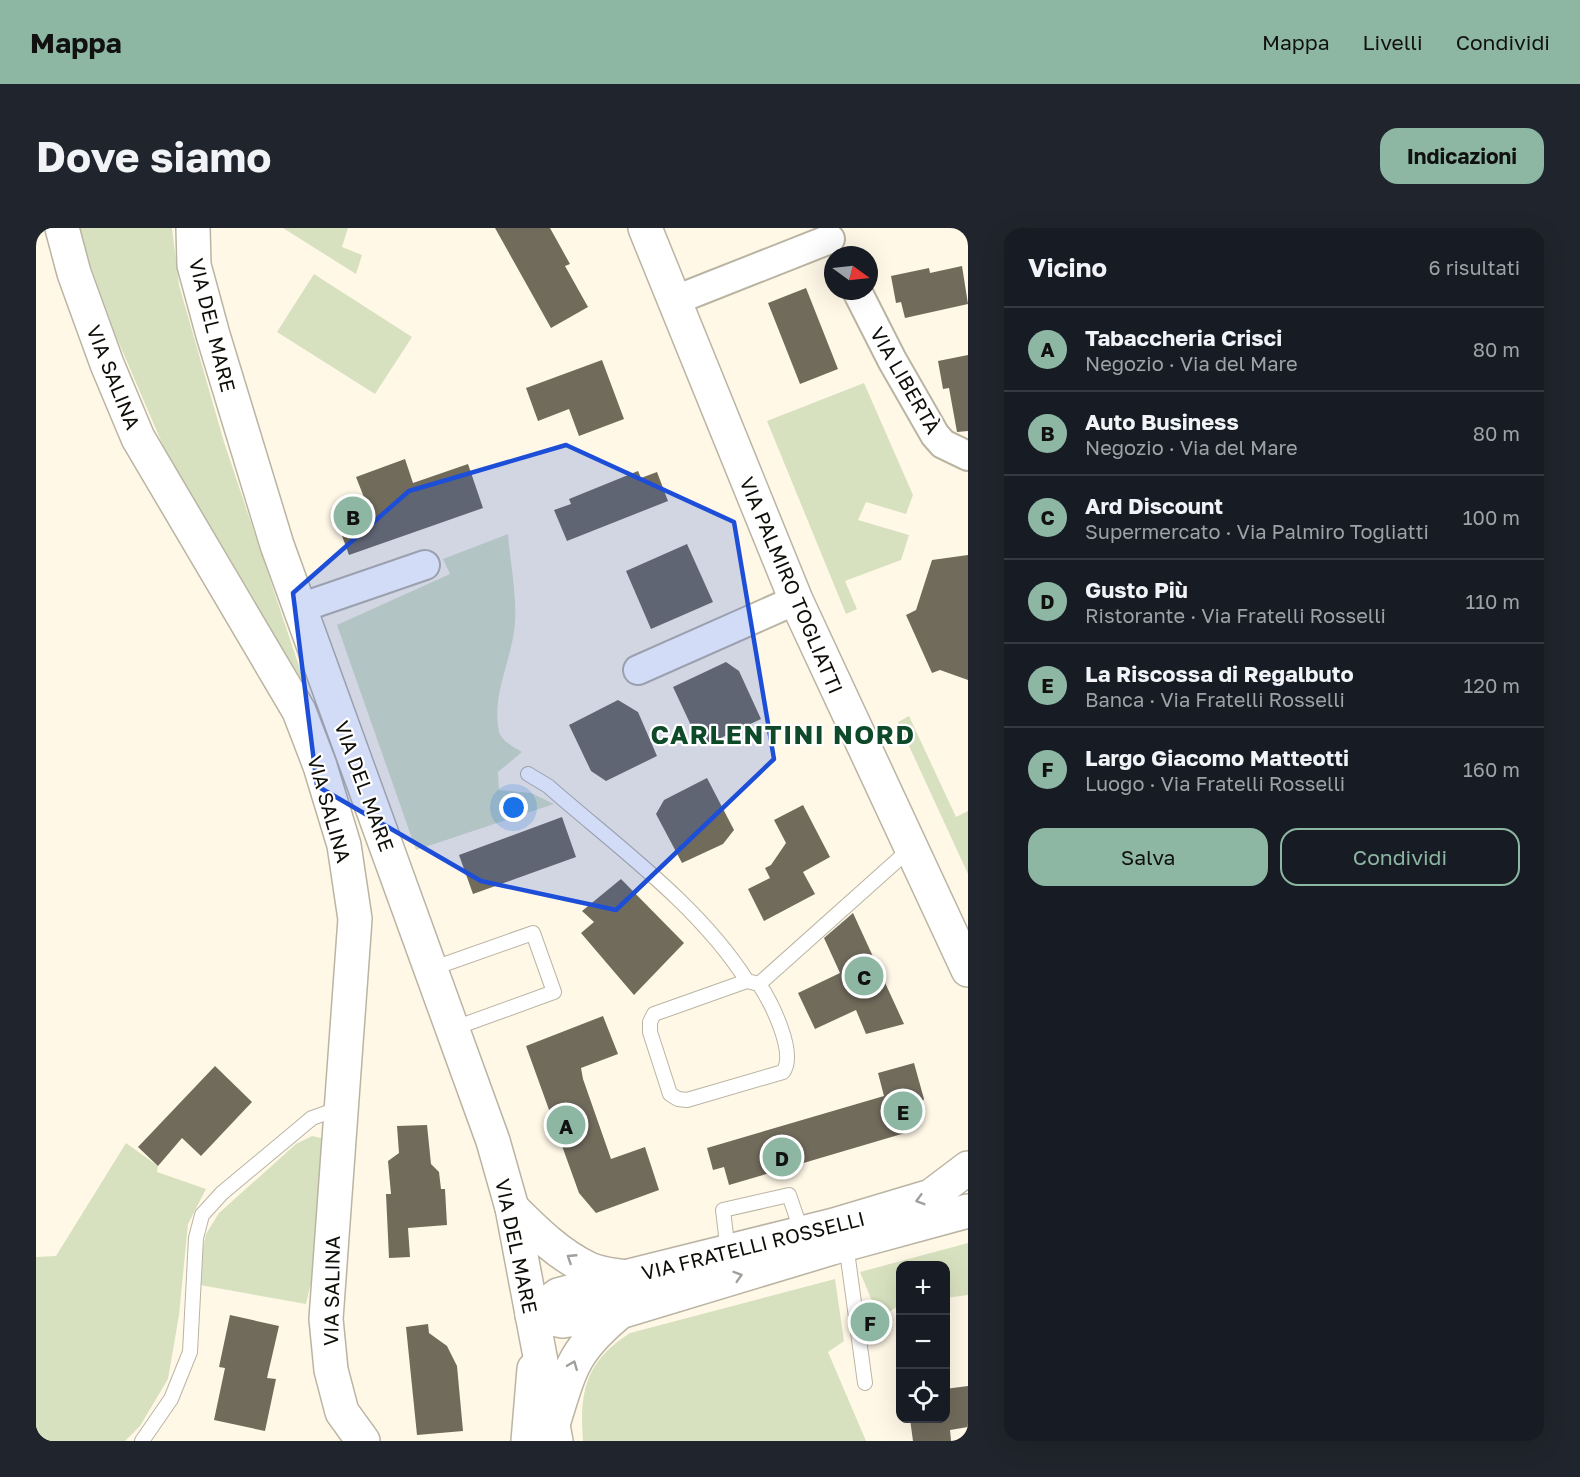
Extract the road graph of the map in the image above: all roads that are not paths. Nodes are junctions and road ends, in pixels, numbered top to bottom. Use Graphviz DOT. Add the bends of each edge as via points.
graph roads {
  1 [pos="62,228"];
  2 [pos="193,228"];
  3 [pos="645,228"];
  4 [pos="832,241"];
  5 [pos="861,300"];
  6 [pos="673,301"];
  7 [pos="968,456"];
  8 [pos="424,565"];
  9 [pos="796,600"];
  10 [pos="300,608"];
  11 [pos="638,670"];
  12 [pos="528,774"];
  13 [pos="910,849"];
  14 [pos="431,969"];
  15 [pos="968,970"];
  16 [pos="753,982"];
  17 [pos="452,1029"];
  18 [pos="342,1107"];
  19 [pos="968,1168"];
  20 [pos="512,1208"];
  21 [pos="968,1211"];
  22 [pos="846,1244"];
  23 [pos="626,1277"];
  24 [pos="620,1312"];
  25 [pos="534,1329"];
  26 [pos="866,1383"];
  27 [pos="555,1431"];
  28 [pos="142,1441"];
  29 [pos="363,1441"];
  30 [pos="528,1441"];
  1 -- 18 [label="main road, VIA SALINA" via="103,354 138,438 299,711 320,766 344,845 355,919"];
  2 -- 10 [label="main road, VIA DEL MARE" via="194,265 213,335"];
  3 -- 6 [label="main road, VIA PALMIRO TOGLIATTI"];
  4 -- 6 [label="street"];
  5 -- 7 [label="street, VIA LIBERTÀ" via="935,435 943,444"];
  6 -- 9 [label="main road, VIA PALMIRO TOGLIATTI"];
  8 -- 10 [label="street"];
  9 -- 11 [label="street"];
  9 -- 13 [label="main road, VIA PALMIRO TOGLIATTI"];
  10 -- 14 [label="main road, VIA DEL MARE"];
  12 -- 16 [label="lane" via="548,786 674,897"];
  13 -- 15 [label="main road, VIA PALMIRO TOGLIATTI"];
  13 -- 16 [label="lane"];
  14 -- 17 [label="main road, VIA DEL MARE"];
  14 -- 17 [label="lane" via="533,933 537,943 554,992"];
  16 -- 16 [label="lane" via="768,998 789,1053 783,1072 687,1100 670,1094 650,1032 654,1014"];
  17 -- 20 [label="main road, VIA DEL MARE" via="493,1141"];
  18 -- 28 [label="lane" via="312,1118 222,1193 202,1215 196,1238 190,1352 171,1399"];
  18 -- 29 [label="main road, VIA SALINA" via="326,1320 331,1370 342,1412"];
  19 -- 23 [label="main road, VIA FRATELLI ROSSELLI, one-way" via="931,1196"];
  23 -- 20 [label="main road, VIA FRATELLI ROSSELLI, one-way" via="591,1270 572,1259 540,1236"];
  20 -- 25 [label="main road, VIA DEL MARE"];
  21 -- 22 [label="main road, VIA FRATELLI ROSSELLI"];
  24 -- 22 [label="main road, VIA FRATELLI ROSSELLI, one-way"];
  22 -- 26 [label="lane"];
  23 -- 25 [label="main road" via="558,1295 544,1303"];
  24 -- 25 [label="main road"];
  27 -- 24 [label="main road, VIA FRATELLI ROSSELLI, one-way" via="577,1355"];
  25 -- 27 [label="main road"];
  25 -- 30 [label="main road"];
}
